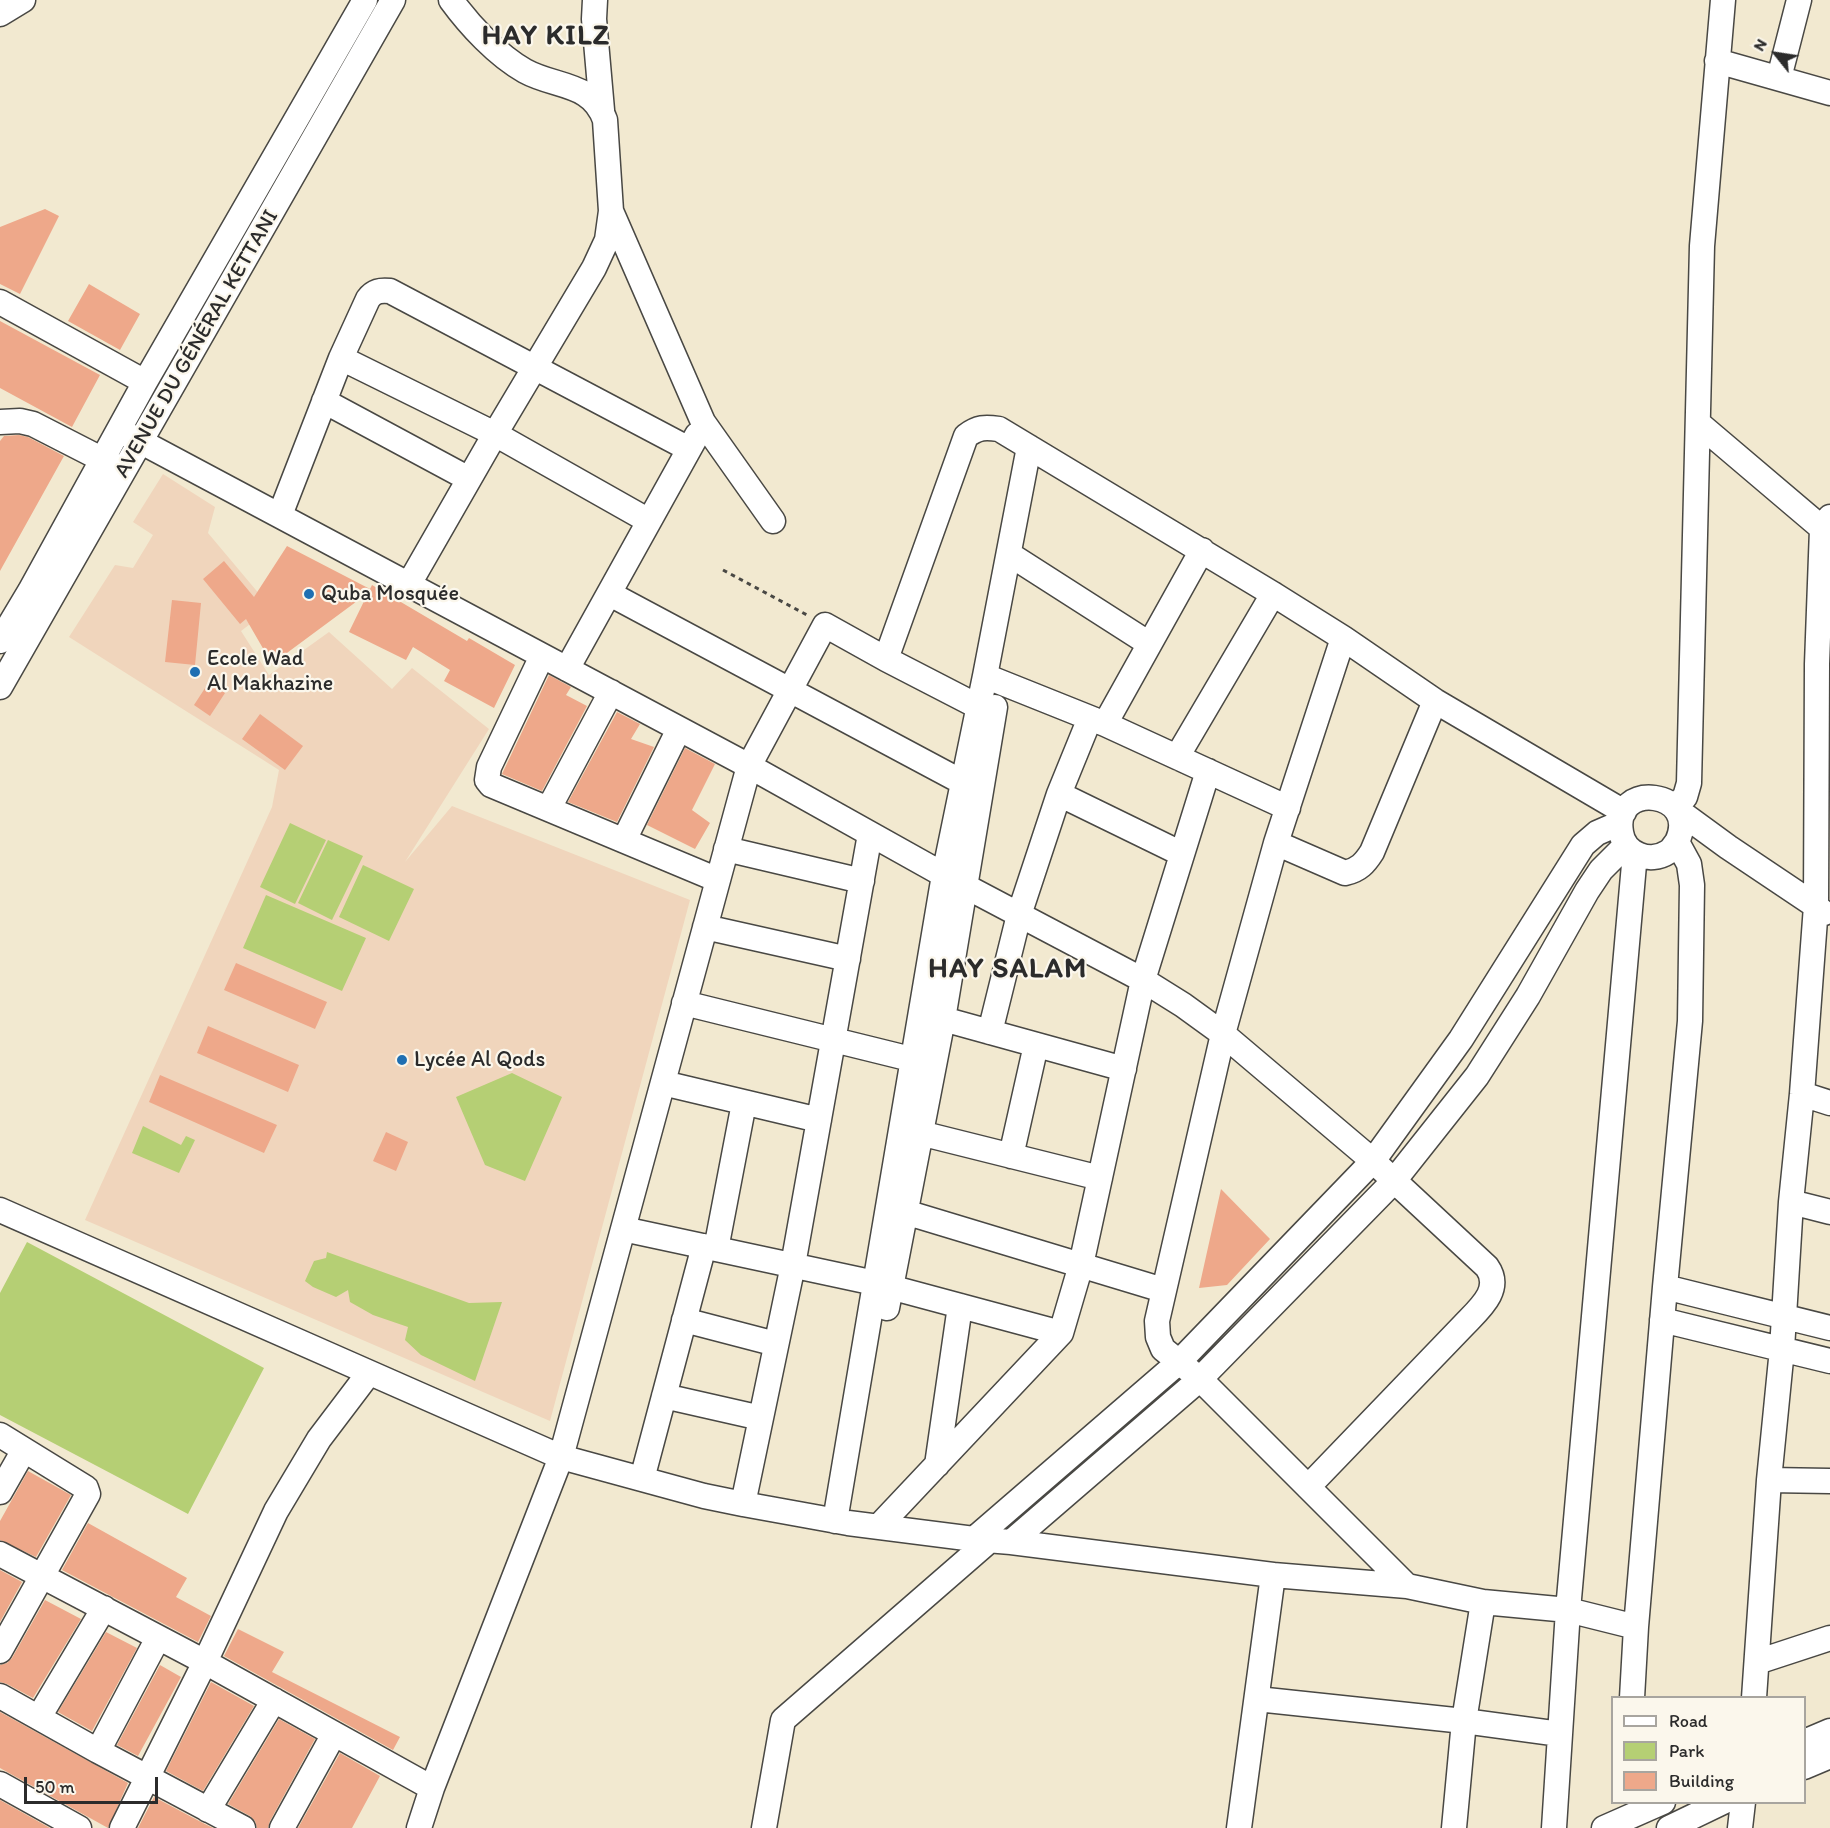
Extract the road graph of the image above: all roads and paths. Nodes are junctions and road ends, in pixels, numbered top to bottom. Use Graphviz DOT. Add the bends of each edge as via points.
graph roads {
  1 [pos="23,0"];
  2 [pos="365,0"];
  3 [pos="393,0"];
  4 [pos="451,0"];
  5 [pos="595,0"];
  6 [pos="1722,0"];
  7 [pos="1799,0"];
  8 [pos="0,14"];
  9 [pos="1717,61"];
  10 [pos="1779,78"];
  11 [pos="1830,93"];
  12 [pos="602,110"];
  13 [pos="611,211"];
  14 [pos="0,302"];
  15 [pos="341,358"];
  16 [pos="536,367"];
  17 [pos="145,382"];
  18 [pos="324,401"];
  19 [pos="0,422"];
  20 [pos="703,422"];
  21 [pos="1698,423"];
  22 [pos="118,430"];
  23 [pos="495,434"];
  24 [pos="142,442"];
  25 [pos="689,449"];
  26 [pos="1036,452"];
  27 [pos="103,459"];
  28 [pos="125,471"];
  29 [pos="469,479"];
  30 [pos="280,515"];
  31 [pos="649,521"];
  32 [pos="772,521"];
  33 [pos="1828,527"];
  34 [pos="1202,550"];
  35 [pos="1015,558"];
  36 [pos="723,570"];
  37 [pos="409,584"];
  38 [pos="610,594"];
  39 [pos="1273,594"];
  40 [pos="825,625"];
  41 [pos="1343,638"];
  42 [pos="0,641"];
  43 [pos="1148,643"];
  44 [pos="543,656"];
  45 [pos="886,660"];
  46 [pos="567,669"];
  47 [pos="1824,669"];
  48 [pos="992,679"];
  49 [pos="0,687"];
  50 [pos="789,690"];
  51 [pos="611,692"];
  52 [pos="1435,701"];
  53 [pos="979,707"];
  54 [pos="1097,721"];
  55 [pos="679,729"];
  56 [pos="1177,757"];
  57 [pos="749,766"];
  58 [pos="1208,771"];
  59 [pos="962,782"];
  60 [pos="1059,794"];
  61 [pos="1824,797"];
  62 [pos="549,808"];
  63 [pos="1288,808"];
  64 [pos="1675,808"];
  65 [pos="1626,833"];
  66 [pos="870,834"];
  67 [pos="624,840"];
  68 [pos="1678,841"];
  69 [pos="1276,843"];
  70 [pos="1728,848"];
  71 [pos="726,849"];
  72 [pos="1182,854"];
  73 [pos="718,880"];
  74 [pos="954,880"];
  75 [pos="862,881"];
  76 [pos="1823,913"];
  77 [pos="1019,915"];
  78 [pos="705,927"];
  79 [pos="848,959"];
  80 [pos="1143,980"];
  81 [pos="684,1003"];
  82 [pos="943,1019"];
  83 [pos="990,1032"];
  84 [pos="1222,1034"];
  85 [pos="833,1040"];
  86 [pos="1036,1045"];
  87 [pos="923,1063"];
  88 [pos="1124,1069"];
  89 [pos="663,1083"];
  90 [pos="1802,1094"];
  91 [pos="744,1102"];
  92 [pos="1830,1103"];
  93 [pos="819,1120"];
  94 [pos="920,1133"];
  95 [pos="1011,1156"];
  96 [pos="1373,1161"];
  97 [pos="1100,1178"];
  98 [pos="1393,1182"];
  99 [pos="1791,1202"];
  100 [pos="0,1210"];
  101 [pos="905,1212"];
  102 [pos="1830,1212"];
  103 [pos="623,1229"];
  104 [pos="710,1247"];
  105 [pos="793,1265"];
  106 [pos="1081,1265"];
  107 [pos="883,1285"];
  108 [pos="1665,1287"];
  109 [pos="1163,1290"];
  110 [pos="960,1306"];
  111 [pos="1784,1317"];
  112 [pos="684,1320"];
  113 [pos="1662,1320"];
  114 [pos="1830,1328"];
  115 [pos="1061,1333"];
  116 [pos="776,1344"];
  117 [pos="1782,1349"];
  118 [pos="1830,1361"];
  119 [pos="1179,1362"];
  120 [pos="369,1373"];
  121 [pos="1200,1379"];
  122 [pos="664,1396"];
  123 [pos="761,1418"];
  124 [pos="0,1435"];
  125 [pos="24,1450"];
  126 [pos="561,1457"];
  127 [pos="937,1465"];
  128 [pos="642,1479"];
  129 [pos="1769,1480"];
  130 [pos="1830,1481"];
  131 [pos="1308,1487"];
  132 [pos="0,1492"];
  133 [pos="743,1504"];
  134 [pos="841,1522"];
  135 [pos="879,1526"];
  136 [pos="992,1540"];
  137 [pos="0,1554"];
  138 [pos="1273,1575"];
  139 [pos="41,1576"];
  140 [pos="1407,1586"];
  141 [pos="1483,1602"];
  142 [pos="104,1608"];
  143 [pos="1568,1610"];
  144 [pos="1636,1627"];
  145 [pos="158,1638"];
  146 [pos="1830,1638"];
  147 [pos="0,1651"];
  148 [pos="205,1662"];
  149 [pos="1757,1662"];
  150 [pos="0,1695"];
  151 [pos="1632,1696"];
  152 [pos="1754,1696"];
  153 [pos="1257,1699"];
  154 [pos="274,1700"];
  155 [pos="39,1717"];
  156 [pos="1464,1721"];
  157 [pos="1830,1731"];
  158 [pos="334,1734"];
  159 [pos="1560,1734"];
  160 [pos="1806,1741"];
  161 [pos="98,1751"];
  162 [pos="1830,1756"];
  163 [pos="1806,1766"];
  164 [pos="148,1777"];
  165 [pos="0,1784"];
  166 [pos="432,1788"];
  167 [pos="1660,1804"];
  168 [pos="1721,1804"];
  169 [pos="1743,1804"];
  170 [pos="208,1810"];
  171 [pos="1621,1819"];
  172 [pos="79,1828"];
  173 [pos="122,1828"];
  174 [pos="243,1828"];
  175 [pos="282,1828"];
  176 [pos="419,1828"];
  177 [pos="764,1828"];
  178 [pos="1239,1828"];
  179 [pos="1455,1828"];
  180 [pos="1554,1828"];
  181 [pos="1669,1828"];
  182 [pos="1740,1828"];
  1 -- 8 [label="street"];
  2 -- 17 [label="street, AVENUE DU GÉNÉRAL KETTANI"];
  3 -- 24 [label="street, AVENUE DU GÉNÉRAL KETTANI"];
  4 -- 12 [label="street" via="486,40 512,62 539,78 584,92"];
  5 -- 12 [label="street"];
  6 -- 9 [label="street"];
  7 -- 10 [label="street"];
  9 -- 10 [label="street"];
  9 -- 21 [label="street" via="1702,246"];
  10 -- 11 [label="street"];
  12 -- 13 [label="street"];
  13 -- 16 [label="street" via="607,240 594,268"];
  13 -- 20 [label="street"];
  14 -- 17 [label="street"];
  15 -- 16 [label="street" via="368,299 380,290 390,291"];
  15 -- 18 [label="street"];
  15 -- 23 [label="street"];
  16 -- 23 [label="street"];
  16 -- 25 [label="street"];
  17 -- 22 [label="street, AVENUE DU GÉNÉRAL KETTANI"];
  18 -- 29 [label="street"];
  18 -- 30 [label="street"];
  19 -- 27 [label="street" via="33,424"];
  20 -- 25 [label="street"];
  20 -- 32 [label="street"];
  21 -- 33 [label="street"];
  21 -- 64 [label="street" via="1689,783 1685,797"];
  22 -- 24 [label="street"];
  22 -- 27 [label="street, AVENUE DU GÉNÉRAL KETTANI"];
  23 -- 29 [label="street"];
  23 -- 31 [label="street"];
  24 -- 28 [label="street, AVENUE DU GÉNÉRAL KETTANI"];
  24 -- 30 [label="street"];
  25 -- 31 [label="street"];
  26 -- 34 [label="street"];
  26 -- 35 [label="street"];
  26 -- 45 [label="street" via="999,429 984,427 966,435"];
  27 -- 28 [label="street"];
  27 -- 42 [label="street, AVENUE DU GÉNÉRAL KETTANI"];
  28 -- 49 [label="street, AVENUE DU GÉNÉRAL KETTANI"];
  29 -- 37 [label="street"];
  30 -- 37 [label="street"];
  31 -- 38 [label="street"];
  33 -- 47 [label="street"];
  34 -- 39 [label="street"];
  34 -- 43 [label="street"];
  35 -- 43 [label="street"];
  35 -- 48 [label="street"];
  36 -- 40 [label="path"];
  37 -- 44 [label="street"];
  38 -- 46 [label="street"];
  38 -- 50 [label="street"];
  39 -- 41 [label="street"];
  39 -- 56 [label="street"];
  40 -- 45 [label="street"];
  40 -- 50 [label="street"];
  41 -- 52 [label="street"];
  41 -- 63 [label="street"];
  43 -- 54 [label="street"];
  44 -- 46 [label="street"];
  44 -- 62 [label="street" via="489,767 488,780 491,785"];
  45 -- 53 [label="street"];
  46 -- 51 [label="street"];
  47 -- 61 [label="street"];
  48 -- 53 [label="street"];
  48 -- 54 [label="street"];
  48 -- 74 [label="street"];
  50 -- 57 [label="street"];
  50 -- 59 [label="street"];
  51 -- 55 [label="street"];
  51 -- 62 [label="street"];
  52 -- 65 [label="street"];
  52 -- 69 [label="street" via="1372,852 1356,871 1345,873"];
  53 -- 59 [label="street"];
  54 -- 56 [label="street"];
  54 -- 60 [label="street"];
  55 -- 57 [label="street"];
  55 -- 67 [label="street"];
  56 -- 58 [label="street"];
  57 -- 66 [label="street"];
  57 -- 71 [label="street"];
  58 -- 63 [label="street"];
  58 -- 72 [label="street"];
  59 -- 74 [label="street"];
  60 -- 72 [label="street"];
  60 -- 77 [label="street"];
  61 -- 76 [label="street"];
  62 -- 67 [label="street"];
  63 -- 69 [label="street"];
  64 -- 65 [label="street" via="1665,799 1642,797 1631,803"];
  64 -- 68 [label="street" via="1681,829"];
  64 -- 70 [label="street"];
  65 -- 68 [label="street" via="1646,857 1669,852"];
  65 -- 96 [label="street" via="1597,833 1583,845 1461,1039"];
  65 -- 98 [label="street" via="1477,1076"];
  65 -- 143 [label="street"];
  66 -- 74 [label="street"];
  66 -- 75 [label="street"];
  67 -- 73 [label="street"];
  68 -- 70 [label="street"];
  68 -- 108 [label="street" via="1689,864 1692,885 1690,1021"];
  69 -- 84 [label="street"];
  70 -- 76 [label="street"];
  71 -- 73 [label="street"];
  71 -- 75 [label="street"];
  72 -- 80 [label="street"];
  73 -- 78 [label="street"];
  74 -- 77 [label="street"];
  74 -- 82 [label="street"];
  74 -- 87 [label="street"];
  75 -- 79 [label="street"];
  76 -- 90 [label="street"];
  77 -- 80 [label="street"];
  77 -- 83 [label="street"];
  78 -- 79 [label="street"];
  78 -- 81 [label="street"];
  79 -- 85 [label="street"];
  80 -- 84 [label="street"];
  80 -- 88 [label="street"];
  81 -- 85 [label="street"];
  81 -- 89 [label="street"];
  82 -- 83 [label="street"];
  82 -- 87 [label="street"];
  83 -- 86 [label="street"];
  84 -- 96 [label="street"];
  84 -- 109 [label="street"];
  85 -- 87 [label="street"];
  85 -- 93 [label="street"];
  86 -- 88 [label="street"];
  86 -- 95 [label="street"];
  87 -- 94 [label="street"];
  87 -- 107 [label="street"];
  88 -- 97 [label="street"];
  89 -- 91 [label="street"];
  89 -- 103 [label="street"];
  90 -- 92 [label="street"];
  90 -- 99 [label="street"];
  91 -- 93 [label="street"];
  91 -- 104 [label="street"];
  93 -- 105 [label="street"];
  94 -- 95 [label="street"];
  94 -- 101 [label="street"];
  95 -- 97 [label="street"];
  96 -- 98 [label="street"];
  96 -- 119 [label="street"];
  97 -- 106 [label="street"];
  98 -- 121 [label="street"];
  98 -- 131 [label="street" via="1487,1267 1493,1277 1492,1289 1479,1309"];
  99 -- 102 [label="street"];
  99 -- 111 [label="street"];
  100 -- 120 [label="street"];
  101 -- 106 [label="street"];
  101 -- 107 [label="street"];
  103 -- 104 [label="street"];
  103 -- 126 [label="street"];
  104 -- 105 [label="street"];
  104 -- 112 [label="street"];
  105 -- 107 [label="street"];
  105 -- 116 [label="street"];
  106 -- 109 [label="street"];
  106 -- 115 [label="street"];
  107 -- 110 [label="street"];
  107 -- 134 [label="street"];
  108 -- 111 [label="street"];
  108 -- 113 [label="street"];
  109 -- 119 [label="street" via="1158,1337 1163,1349"];
  110 -- 115 [label="street"];
  110 -- 127 [label="street"];
  111 -- 114 [label="street"];
  111 -- 117 [label="street"];
  112 -- 116 [label="street"];
  112 -- 122 [label="street"];
  113 -- 117 [label="street"];
  113 -- 144 [label="street"];
  115 -- 127 [label="street"];
  116 -- 123 [label="street"];
  117 -- 118 [label="street"];
  117 -- 129 [label="street"];
  119 -- 121 [label="street"];
  119 -- 136 [label="street"];
  120 -- 126 [label="street"];
  120 -- 148 [label="street" via="300,1468"];
  121 -- 131 [label="street"];
  121 -- 136 [label="street"];
  122 -- 123 [label="street"];
  122 -- 128 [label="street"];
  123 -- 133 [label="street"];
  124 -- 125 [label="street"];
  125 -- 132 [label="street"];
  125 -- 139 [label="street" via="86,1488 88,1494"];
  126 -- 128 [label="street"];
  126 -- 166 [label="street"];
  127 -- 135 [label="street"];
  128 -- 133 [label="street"];
  129 -- 130 [label="street"];
  129 -- 149 [label="street"];
  131 -- 140 [label="street"];
  133 -- 134 [label="street"];
  134 -- 135 [label="street"];
  135 -- 136 [label="street"];
  136 -- 138 [label="street"];
  136 -- 177 [label="street" via="783,1720"];
  137 -- 139 [label="street"];
  138 -- 140 [label="street"];
  138 -- 153 [label="street"];
  139 -- 142 [label="street"];
  139 -- 147 [label="street"];
  140 -- 141 [label="street"];
  141 -- 143 [label="street"];
  141 -- 156 [label="street"];
  142 -- 145 [label="street"];
  142 -- 155 [label="street"];
  143 -- 144 [label="street"];
  143 -- 159 [label="street"];
  144 -- 151 [label="street"];
  145 -- 148 [label="street"];
  145 -- 161 [label="street"];
  146 -- 149 [label="street"];
  148 -- 154 [label="street"];
  148 -- 164 [label="street"];
  149 -- 152 [label="street"];
  150 -- 155 [label="street"];
  153 -- 156 [label="street"];
  153 -- 178 [label="street"];
  154 -- 158 [label="street"];
  154 -- 170 [label="street"];
  155 -- 161 [label="street"];
  156 -- 159 [label="street"];
  156 -- 179 [label="street"];
  157 -- 160 [label="street"];
  158 -- 166 [label="street"];
  158 -- 175 [label="street"];
  159 -- 180 [label="street"];
  161 -- 164 [label="street"];
  162 -- 163 [label="street"];
  164 -- 170 [label="street"];
  164 -- 173 [label="street"];
  165 -- 172 [label="street"];
  166 -- 176 [label="street"];
  167 -- 171 [label="street"];
  168 -- 181 [label="street"];
  169 -- 182 [label="street"];
  170 -- 174 [label="street"];
}
